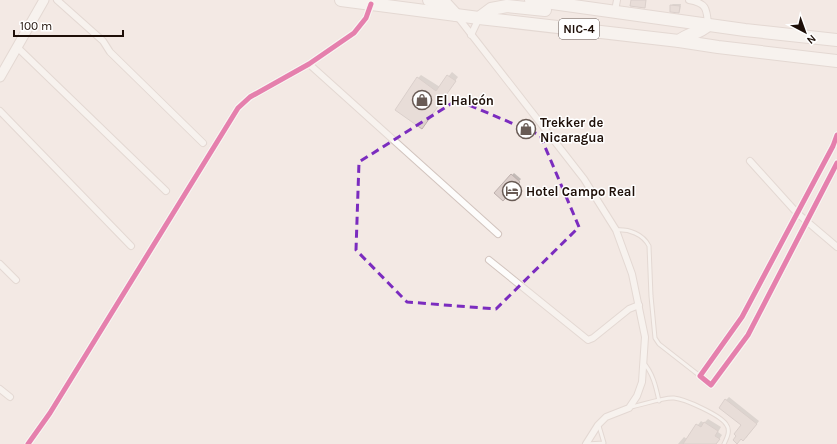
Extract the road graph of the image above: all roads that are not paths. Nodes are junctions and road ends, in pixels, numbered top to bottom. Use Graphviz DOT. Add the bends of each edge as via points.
graph roads {
  1 [pos="44,0"];
  2 [pos="57,0"];
  3 [pos="341,0"];
  4 [pos="429,0"];
  5 [pos="531,0"];
  6 [pos="689,0"];
  7 [pos="370,4"];
  8 [pos="614,7"];
  9 [pos="456,15"];
  10 [pos="479,18"];
  11 [pos="708,25"];
  12 [pos="471,35"];
  13 [pos="837,40"];
  14 [pos="679,41"];
  15 [pos="718,47"];
  16 [pos="18,48"];
  17 [pos="837,62"];
  18 [pos="309,64"];
  19 [pos="0,77"];
  20 [pos="0,111"];
  21 [pos="837,135"];
  22 [pos="202,143"];
  23 [pos="750,160"];
  24 [pos="837,163"];
  25 [pos="166,191"];
  26 [pos="797,213"];
  27 [pos="807,222"];
  28 [pos="616,230"];
  29 [pos="498,234"];
  30 [pos="837,237"];
  31 [pos="836,245"];
  32 [pos="131,246"];
  33 [pos="489,260"];
  34 [pos="0,264"];
  35 [pos="16,280"];
  36 [pos="639,305"];
  37 [pos="643,362"];
  38 [pos="700,376"];
  39 [pos="0,389"];
  40 [pos="10,397"];
  41 [pos="659,401"];
  42 [pos="629,408"];
  43 [pos="598,424"];
  44 [pos="28,444"];
  45 [pos="586,444"];
  46 [pos="724,444"];
  1 -- 16 [label="street"];
  2 -- 22 [label="street" via="103,41 110,52"];
  3 -- 7 [label="highway, NIC-4"];
  4 -- 9 [label="highway" via="444,2"];
  5 -- 8 [label="highway, NIC-4"];
  6 -- 11 [label="street" via="703,4"];
  7 -- 9 [label="highway, NIC-4"];
  7 -- 18 [label="street" via="366,18 354,33"];
  8 -- 10 [label="highway" via="584,14 506,6 491,9"];
  8 -- 11 [label="highway, NIC-4"];
  9 -- 10 [label="highway, NIC-4"];
  9 -- 12 [label="street"];
  10 -- 12 [label="street"];
  10 -- 14 [label="highway, NIC-4"];
  11 -- 13 [label="highway, NIC-4"];
  11 -- 14 [label="highway"];
  11 -- 15 [label="highway" via="710,36"];
  12 -- 28 [label="street" via="584,179"];
  14 -- 15 [label="highway, NIC-4"];
  15 -- 17 [label="highway, NIC-4"];
  16 -- 19 [label="street"];
  16 -- 25 [label="street"];
  18 -- 29 [label="street"];
  18 -- 44 [label="street" via="250,97 238,108 50,413"];
  20 -- 32 [label="street"];
  21 -- 26 [label="street"];
  23 -- 26 [label="street"];
  24 -- 27 [label="street"];
  26 -- 27 [label="street"];
  26 -- 38 [label="street" via="742,317"];
  27 -- 31 [label="street"];
  27 -- 38 [label="street" via="748,335 711,385"];
  28 -- 36 [label="street" via="632,274"];
  28 -- 38 [label="lane" via="627,230 646,240 649,246 655,338 659,344"];
  30 -- 31 [label="street"];
  33 -- 36 [label="street" via="588,340 629,309"];
  34 -- 35 [label="street"];
  36 -- 37 [label="street" via="645,337"];
  37 -- 41 [label="lane" via="656,385"];
  37 -- 42 [label="street" via="642,382"];
  39 -- 40 [label="street"];
  41 -- 42 [label="lane"];
  41 -- 46 [label="lane" via="672,398 685,400 719,417 729,429"];
  42 -- 43 [label="street" via="606,417"];
  43 -- 45 [label="street"];
  43 -- 45 [label="lane" via="604,444"];
}
